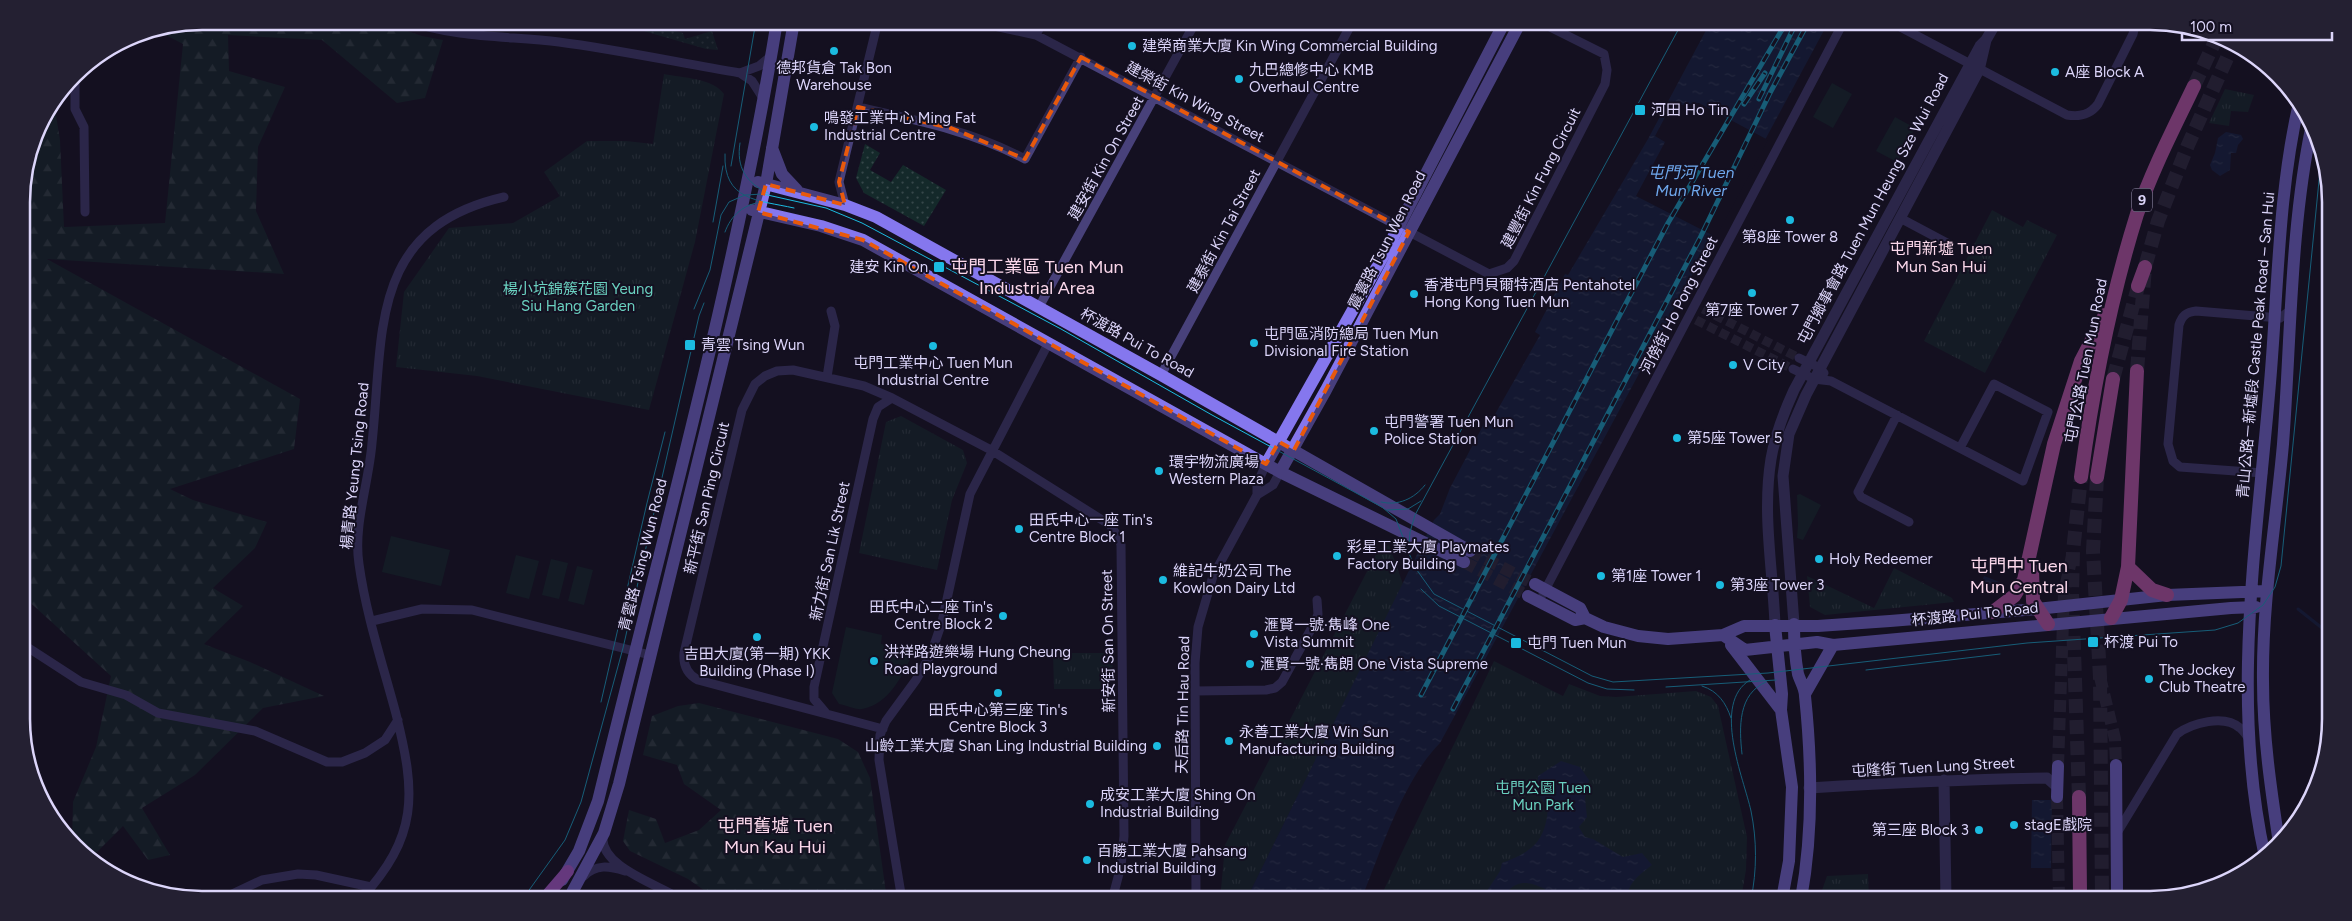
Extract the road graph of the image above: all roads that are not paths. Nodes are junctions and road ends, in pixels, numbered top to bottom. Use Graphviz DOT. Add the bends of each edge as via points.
graph roads {
  1 [pos="442,30"];
  2 [pos="775,30"];
  3 [pos="792,30"];
  4 [pos="876,30"];
  5 [pos="1012,30"];
  6 [pos="1038,30"];
  7 [pos="1191,30"];
  8 [pos="1348,30"];
  9 [pos="1501,30"];
  10 [pos="1516,30"];
  11 [pos="1556,30"];
  12 [pos="1839,30"];
  13 [pos="1906,30"];
  14 [pos="1992,30"];
  15 [pos="2133,30"];
  16 [pos="1036,35"];
  17 [pos="771,56"];
  18 [pos="1081,57"];
  19 [pos="1975,67"];
  20 [pos="740,73"];
  21 [pos="2194,86"];
  22 [pos="74,87"];
  23 [pos="1155,98"];
  24 [pos="764,100"];
  25 [pos="858,107"];
  26 [pos="2296,112"];
  27 [pos="2309,137"];
  28 [pos="772,148"];
  29 [pos="1277,161"];
  30 [pos="748,180"];
  31 [pos="766,184"];
  32 [pos="798,192"];
  33 [pos="504,197"];
  34 [pos="846,205"];
  35 [pos="742,208"];
  36 [pos="85,212"];
  37 [pos="758,212"];
  38 [pos="1900,218"];
  39 [pos="1404,229"];
  40 [pos="1947,242"];
  41 [pos="2145,267"];
  42 [pos="2138,286"];
  43 [pos="2111,305"];
  44 [pos="1039,307"];
  45 [pos="2291,310"];
  46 [pos="830,311"];
  47 [pos="2274,317"];
  48 [pos="1048,344"];
  49 [pos="1804,360"];
  50 [pos="1820,368"];
  51 [pos="1798,371"];
  52 [pos="2136,371"];
  53 [pos="1161,375"];
  54 [pos="827,377"];
  55 [pos="1814,379"];
  56 [pos="2113,379"];
  57 [pos="1828,380"];
  58 [pos="892,398"];
  59 [pos="1897,415"];
  60 [pos="1279,442"];
  61 [pos="1960,448"];
  62 [pos="992,450"];
  63 [pos="1294,450"];
  64 [pos="1266,464"];
  65 [pos="1280,472"];
  66 [pos="2263,473"];
  67 [pos="2081,477"];
  68 [pos="2097,477"];
  69 [pos="1257,495"];
  70 [pos="1909,522"];
  71 [pos="2032,552"];
  72 [pos="2128,567"];
  73 [pos="2251,590"];
  74 [pos="2267,591"];
  75 [pos="1537,593"];
  76 [pos="2167,594"];
  77 [pos="1317,600"];
  78 [pos="2121,600"];
  79 [pos="2266,607"];
  80 [pos="2249,608"];
  81 [pos="2037,609"];
  82 [pos="1993,612"];
  83 [pos="2111,618"];
  84 [pos="372,621"];
  85 [pos="1794,624"];
  86 [pos="2048,624"];
  87 [pos="1775,625"];
  88 [pos="1723,635"];
  89 [pos="1833,645"];
  90 [pos="1794,646"];
  91 [pos="1777,647"];
  92 [pos="30,649"];
  93 [pos="635,651"];
  94 [pos="650,655"];
  95 [pos="1195,691"];
  96 [pos="1805,694"];
  97 [pos="1781,710"];
  98 [pos="828,714"];
  99 [pos="398,720"];
  100 [pos="883,728"];
  101 [pos="2250,741"];
  102 [pos="2116,765"];
  103 [pos="2058,766"];
  104 [pos="1944,780"];
  105 [pos="1809,788"];
  106 [pos="2056,791"];
  107 [pos="2079,797"];
  108 [pos="604,833"];
  109 [pos="2278,833"];
  110 [pos="2117,834"];
  111 [pos="2263,848"];
  112 [pos="568,871"];
  113 [pos="632,874"];
  114 [pos="582,877"];
  115 [pos="372,887"];
  116 [pos="239,891"];
  117 [pos="368,891"];
  118 [pos="551,891"];
  119 [pos="556,891"];
  120 [pos="573,891"];
  121 [pos="665,891"];
  122 [pos="901,891"];
  123 [pos="1114,891"];
  124 [pos="1196,891"];
  125 [pos="1784,891"];
  126 [pos="1803,891"];
  127 [pos="1946,891"];
  128 [pos="2080,891"];
  129 [pos="2117,891"];
  1 -- 20 [label="street" via="560,42"];
  2 -- 17 [label="main road, 青雲路 Tsing Wun Road"];
  3 -- 28 [label="main road, 青雲路 Tsing Wun Road"];
  4 -- 25 [label="street"];
  5 -- 16 [label="street, 建榮街 Kin Wing Street"];
  6 -- 16 [label="street"];
  7 -- 23 [label="street, 建安街 Kin On Street"];
  8 -- 29 [label="street, 建泰街 Kin Tai Street"];
  9 -- 39 [label="main road, 震寰路 Tsun Wen Road"];
  10 -- 39 [label="main road, 震寰路 Tsun Wen Road"];
  11 -- 39 [label="street, 建豐街 Kin Fung Circuit" via="1604,54 1605,84 1514,260 1507,268 1488,274"];
  12 -- 75 [label="street, 河傍街 Ho Pong Street" via="1780,141 1699,307"];
  13 -- 19 [label="street"];
  14 -- 19 [label="street, 屯門鄉事會路 Tuen Mun Heung Sze Wui Road"];
  15 -- 19 [label="street" via="2094,109 2081,116 2067,115"];
  16 -- 18 [label="street, 建榮街 Kin Wing Street"];
  17 -- 20 [label="street" via="759,66"];
  17 -- 24 [label="main road, 青雲路 Tsing Wun Road"];
  18 -- 23 [label="street, 建榮街 Kin Wing Street"];
  18 -- 25 [label="street" via="1025,159 951,128"];
  19 -- 38 [label="street, 屯門鄉事會路 Tuen Mun Heung Sze Wui Road"];
  19 -- 49 [label="street, 屯門鄉事會路 Tuen Mun Heung Sze Wui Road"];
  20 -- 24 [label="street" via="756,85"];
  21 -- 43 [label="highway, 屯門公路 Tuen Mun Road / 9" via="2151,178"];
  22 -- 36 [label="street" via="75,110 84,127"];
  23 -- 29 [label="street, 建榮街 Kin Wing Street"];
  23 -- 44 [label="street, 建安街 Kin On Street"];
  24 -- 30 [label="main road, 青雲路 Tsing Wun Road"];
  25 -- 34 [label="street" via="839,182"];
  26 -- 47 [label="main road, 青山公路－新墟段 Castle Peak Road – San Hui" via="2289,156"];
  27 -- 45 [label="main road, 青山公路－新墟段 Castle Peak Road – San Hui" via="2303,172"];
  28 -- 31 [label="main road, 青雲路 Tsing Wun Road"];
  28 -- 32 [label="main road" via="782,174"];
  29 -- 39 [label="street, 建榮街 Kin Wing Street"];
  29 -- 53 [label="street, 建泰街 Kin Tai Street"];
  30 -- 31 [label="main road, 杯渡路 Pui To Road"];
  30 -- 35 [label="main road, 青雲路 Tsing Wun Road"];
  31 -- 32 [label="main road, 杯渡路 Pui To Road"];
  31 -- 37 [label="main road, 青雲路 Tsing Wun Road"];
  32 -- 34 [label="main road, 杯渡路 Pui To Road"];
  33 -- 84 [label="street, 楊青路 Yeung Tsing Road" via="466,209 432,230 406,260 388,296 383,315 368,482 358,543"];
  34 -- 44 [label="main road, 杯渡路 Pui To Road" via="876,217"];
  35 -- 37 [label="main road, 杯渡路 Pui To Road"];
  35 -- 93 [label="main road, 青雲路 Tsing Wun Road" via="693,422"];
  37 -- 48 [label="main road, 杯渡路 Pui To Road" via="821,226 863,240"];
  37 -- 94 [label="main road, 青雲路 Tsing Wun Road"];
  38 -- 40 [label="street"];
  38 -- 50 [label="street, 屯門鄉事會路 Tuen Mun Heung Sze Wui Road"];
  39 -- 60 [label="main road, 震寰路 Tsun Wen Road"];
  39 -- 63 [label="main road, 震寰路 Tsun Wen Road"];
  41 -- 42 [label="highway"];
  43 -- 67 [label="highway, 屯門公路 Tuen Mun Road / 9"];
  43 -- 71 [label="highway" via="2081,361 2049,465"];
  44 -- 53 [label="main road, 杯渡路 Pui To Road"];
  45 -- 47 [label="street" via="2286,315"];
  45 -- 74 [label="main road, 青山公路－新墟段 Castle Peak Road – San Hui" via="2283,444"];
  46 -- 54 [label="street" via="835,326"];
  47 -- 66 [label="main road, 青山公路－新墟段 Castle Peak Road – San Hui"];
  47 -- 66 [label="street" via="2196,311 2182,317 2168,444 2173,461 2180,467"];
  48 -- 62 [label="street"];
  48 -- 64 [label="main road, 杯渡路 Pui To Road"];
  49 -- 50 [label="street"];
  49 -- 51 [label="street, 屯門鄉事會路 Tuen Mun Heung Sze Wui Road"];
  50 -- 55 [label="street, 屯門鄉事會路 Tuen Mun Heung Sze Wui Road"];
  50 -- 57 [label="street"];
  51 -- 55 [label="street"];
  51 -- 87 [label="street, 屯門鄉事會路 Tuen Mun Heung Sze Wui Road" via="1770,460 1768,521"];
  52 -- 72 [label="highway"];
  53 -- 60 [label="main road, 杯渡路 Pui To Road"];
  54 -- 58 [label="street, 新平街 San Ping Circuit" via="864,386"];
  54 -- 98 [label="street, 新平街 San Ping Circuit" via="794,370 778,371 760,380 747,396 684,659 686,669 698,680"];
  55 -- 57 [label="street"];
  55 -- 85 [label="street, 屯門鄉事會路 Tuen Mun Heung Sze Wui Road" via="1789,434 1784,462 1784,514"];
  56 -- 68 [label="highway, 屯門公路 Tuen Mun Road"];
  57 -- 59 [label="street"];
  58 -- 62 [label="street, 新平街 San Ping Circuit"];
  58 -- 98 [label="street, 新力街 San Lik Street" via="878,407 872,419 814,687 817,704"];
  59 -- 61 [label="street"];
  59 -- 70 [label="street" via="1858,492 1861,497"];
  60 -- 63 [label="main road, 杯渡路 Pui To Road"];
  60 -- 64 [label="main road, 震寰路 Tsun Wen Road"];
  61 -- 61 [label="street" via="1994,384 2048,412 2023,481"];
  62 -- 100 [label="street" via="968,499 935,644 925,667"];
  62 -- 123 [label="street, 新安街 San On Street" via="1110,525 1119,538 1124,836"];
  63 -- 65 [label="main road, 震寰路 Tsun Wen Road"];
  63 -- 65 [label="main road, 杯渡路 Pui To Road" via="1426,526 1467,557 1418,538"];
  64 -- 65 [label="main road, 杯渡路 Pui To Road"];
  64 -- 69 [label="street, 天后路 Tin Hau Road" via="1257,484"];
  65 -- 69 [label="street, 天后路 Tin Hau Road" via="1272,485"];
  66 -- 73 [label="main road, 青山公路－新墟段 Castle Peak Road – San Hui"];
  69 -- 95 [label="street, 天后路 Tin Hau Road" via="1220,560 1207,592 1197,636"];
  71 -- 81 [label="highway" via="2032,596"];
  71 -- 82 [label="highway" via="2018,591 2009,602"];
  72 -- 76 [label="highway" via="2152,590"];
  72 -- 78 [label="highway"];
  73 -- 74 [label="main road, 杯渡路 Pui To Road"];
  73 -- 76 [label="main road, 杯渡路 Pui To Road"];
  73 -- 80 [label="main road, 青山公路－新墟段 Castle Peak Road – San Hui"];
  74 -- 79 [label="main road, 青山公路－新墟段 Castle Peak Road – San Hui"];
  75 -- 88 [label="main road, 杯渡路 Pui To Road" via="1575,620 1585,618 1638,636 1668,639"];
  76 -- 78 [label="main road, 杯渡路 Pui To Road"];
  77 -- 95 [label="street" via="1316,620 1279,685 1266,690"];
  78 -- 81 [label="main road, 杯渡路 Pui To Road"];
  78 -- 83 [label="highway"];
  79 -- 80 [label="main road, 杯渡路 Pui To Road"];
  79 -- 109 [label="main road, 青山公路－新墟段 Castle Peak Road – San Hui" via="2262,682"];
  80 -- 83 [label="main road, 杯渡路 Pui To Road"];
  80 -- 101 [label="main road, 青山公路－新墟段 Castle Peak Road – San Hui" via="2247,688"];
  81 -- 82 [label="main road, 杯渡路 Pui To Road"];
  81 -- 86 [label="highway"];
  82 -- 85 [label="main road, 杯渡路 Pui To Road" via="1818,626"];
  83 -- 86 [label="main road, 杯渡路 Pui To Road"];
  84 -- 93 [label="street" via="422,609 472,610"];
  84 -- 99 [label="street, 楊青路 Yeung Tsing Road"];
  85 -- 87 [label="main road, 杯渡路 Pui To Road"];
  85 -- 90 [label="main road, 屯門鄉事會路 Tuen Mun Heung Sze Wui Road"];
  86 -- 89 [label="main road, 杯渡路 Pui To Road"];
  87 -- 88 [label="main road, 杯渡路 Pui To Road" via="1744,626"];
  87 -- 91 [label="main road, 屯門鄉事會路 Tuen Mun Heung Sze Wui Road"];
  88 -- 91 [label="main road, 杯渡路 Pui To Road" via="1745,650"];
  88 -- 97 [label="main road"];
  89 -- 90 [label="main road, 杯渡路 Pui To Road" via="1817,642"];
  89 -- 96 [label="main road"];
  90 -- 91 [label="main road, 杯渡路 Pui To Road"];
  90 -- 96 [label="main road, 屯門鄉事會路 Tuen Mun Heung Sze Wui Road"];
  91 -- 97 [label="main road, 屯門鄉事會路 Tuen Mun Heung Sze Wui Road"];
  92 -- 99 [label="street" via="81,682 126,695 158,713 255,731 327,762 342,762 365,753 384,740"];
  93 -- 94 [label="street"];
  93 -- 112 [label="main road, 青雲路 Tsing Wun Road" via="598,801"];
  94 -- 108 [label="main road, 青雲路 Tsing Wun Road"];
  95 -- 124 [label="street, 天后路 Tin Hau Road"];
  96 -- 105 [label="main road, 屯門鄉事會路 Tuen Mun Heung Sze Wui Road"];
  97 -- 125 [label="main road, 屯門鄉事會路 Tuen Mun Heung Sze Wui Road" via="1792,788 1789,861"];
  98 -- 100 [label="street, 新平街 San Ping Circuit"];
  99 -- 115 [label="street, 楊青路 Yeung Tsing Road" via="409,769 409,808 396,852"];
  100 -- 122 [label="street" via="878,751"];
  101 -- 110 [label="street" via="2240,728 2231,723 2215,722 2184,728 2177,734"];
  101 -- 111 [label="main road, 青山公路－新墟段 Castle Peak Road – San Hui"];
  102 -- 110 [label="main road"];
  103 -- 106 [label="main road"];
  104 -- 105 [label="street, 屯隆街 Tuen Lung Street"];
  104 -- 106 [label="street, 屯隆街 Tuen Lung Street" via="2047,778"];
  104 -- 127 [label="street"];
  105 -- 126 [label="main road, 屯門鄉事會路 Tuen Mun Heung Sze Wui Road" via="1808,861"];
  107 -- 128 [label="highway"];
  108 -- 113 [label="street" via="606,854"];
  108 -- 114 [label="main road, 青雲路 Tsing Wun Road"];
  110 -- 129 [label="main road"];
  112 -- 118 [label="main road"];
  112 -- 119 [label="main road, 青雲路 Tsing Wun Road"];
  113 -- 114 [label="street" via="600,867"];
  113 -- 121 [label="street"];
  114 -- 120 [label="main road, 青雲路 Tsing Wun Road"];
  115 -- 116 [label="street" via="298,874 262,880"];
  115 -- 117 [label="street, 楊青路 Yeung Tsing Road"];
}
